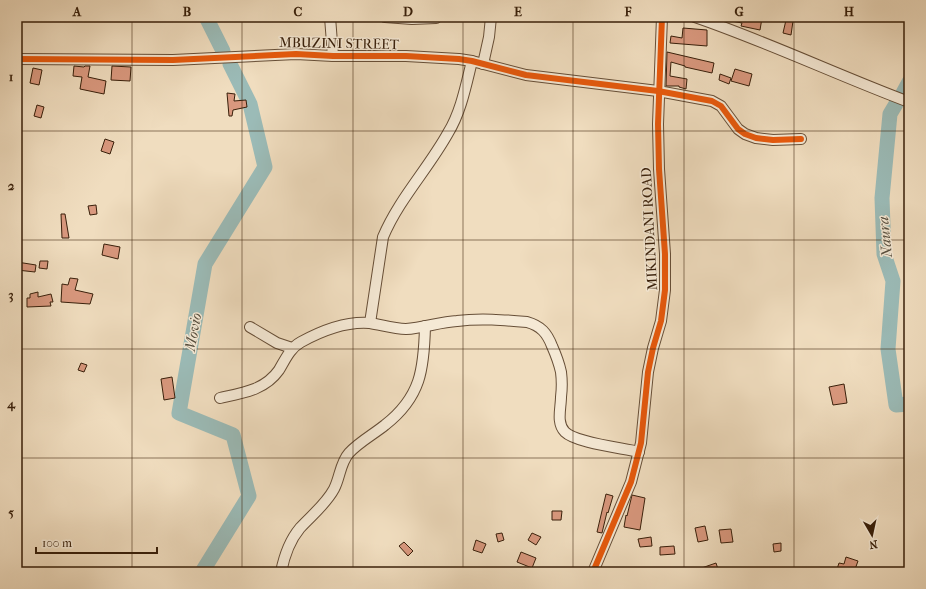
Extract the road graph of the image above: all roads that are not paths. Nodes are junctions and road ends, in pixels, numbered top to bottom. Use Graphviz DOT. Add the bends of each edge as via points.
graph roads {
  1 [pos="330,17"];
  2 [pos="385,17"];
  3 [pos="491,17"];
  4 [pos="662,17"];
  5 [pos="695,17"];
  6 [pos="436,18"];
  7 [pos="333,56"];
  8 [pos="17,59"];
  9 [pos="472,61"];
  10 [pos="483,64"];
  11 [pos="658,91"];
  12 [pos="909,102"];
  13 [pos="802,139"];
  14 [pos="370,323"];
  15 [pos="425,326"];
  16 [pos="250,327"];
  17 [pos="292,348"];
  18 [pos="220,398"];
  19 [pos="639,452"];
  20 [pos="281,572"];
  21 [pos="593,572"];
  1 -- 7 [label="street"];
  2 -- 6 [label="street"];
  3 -- 10 [label="street"];
  4 -- 11 [label="street, MIKINDANI ROAD"];
  5 -- 12 [label="street" via="746,35"];
  7 -- 8 [label="street, MBUZINI STREET" via="296,54 173,60"];
  7 -- 9 [label="street, MBUZINI STREET" via="421,56"];
  9 -- 10 [label="street, MBUZINI STREET"];
  9 -- 14 [label="street" via="456,119 450,131 406,195 383,237"];
  10 -- 11 [label="street, MBUZINI STREET" via="526,76"];
  11 -- 13 [label="street, MBUZINI STREET" via="712,101 720,106 738,129 756,138"];
  11 -- 19 [label="street, MIKINDANI ROAD" via="658,169 666,290 648,372"];
  14 -- 15 [label="street" via="404,329"];
  14 -- 17 [label="street" via="325,330"];
  15 -- 19 [label="street" via="458,320 536,324 550,342 559,364 562,396 559,418 565,432 584,440"];
  15 -- 20 [label="street" via="424,356 413,395 395,417 356,447 346,458 330,496 299,529 290,543"];
  16 -- 17 [label="street"];
  17 -- 18 [label="street" via="278,372 260,388"];
  19 -- 21 [label="street, MIKINDANI ROAD" via="631,482"];
}
